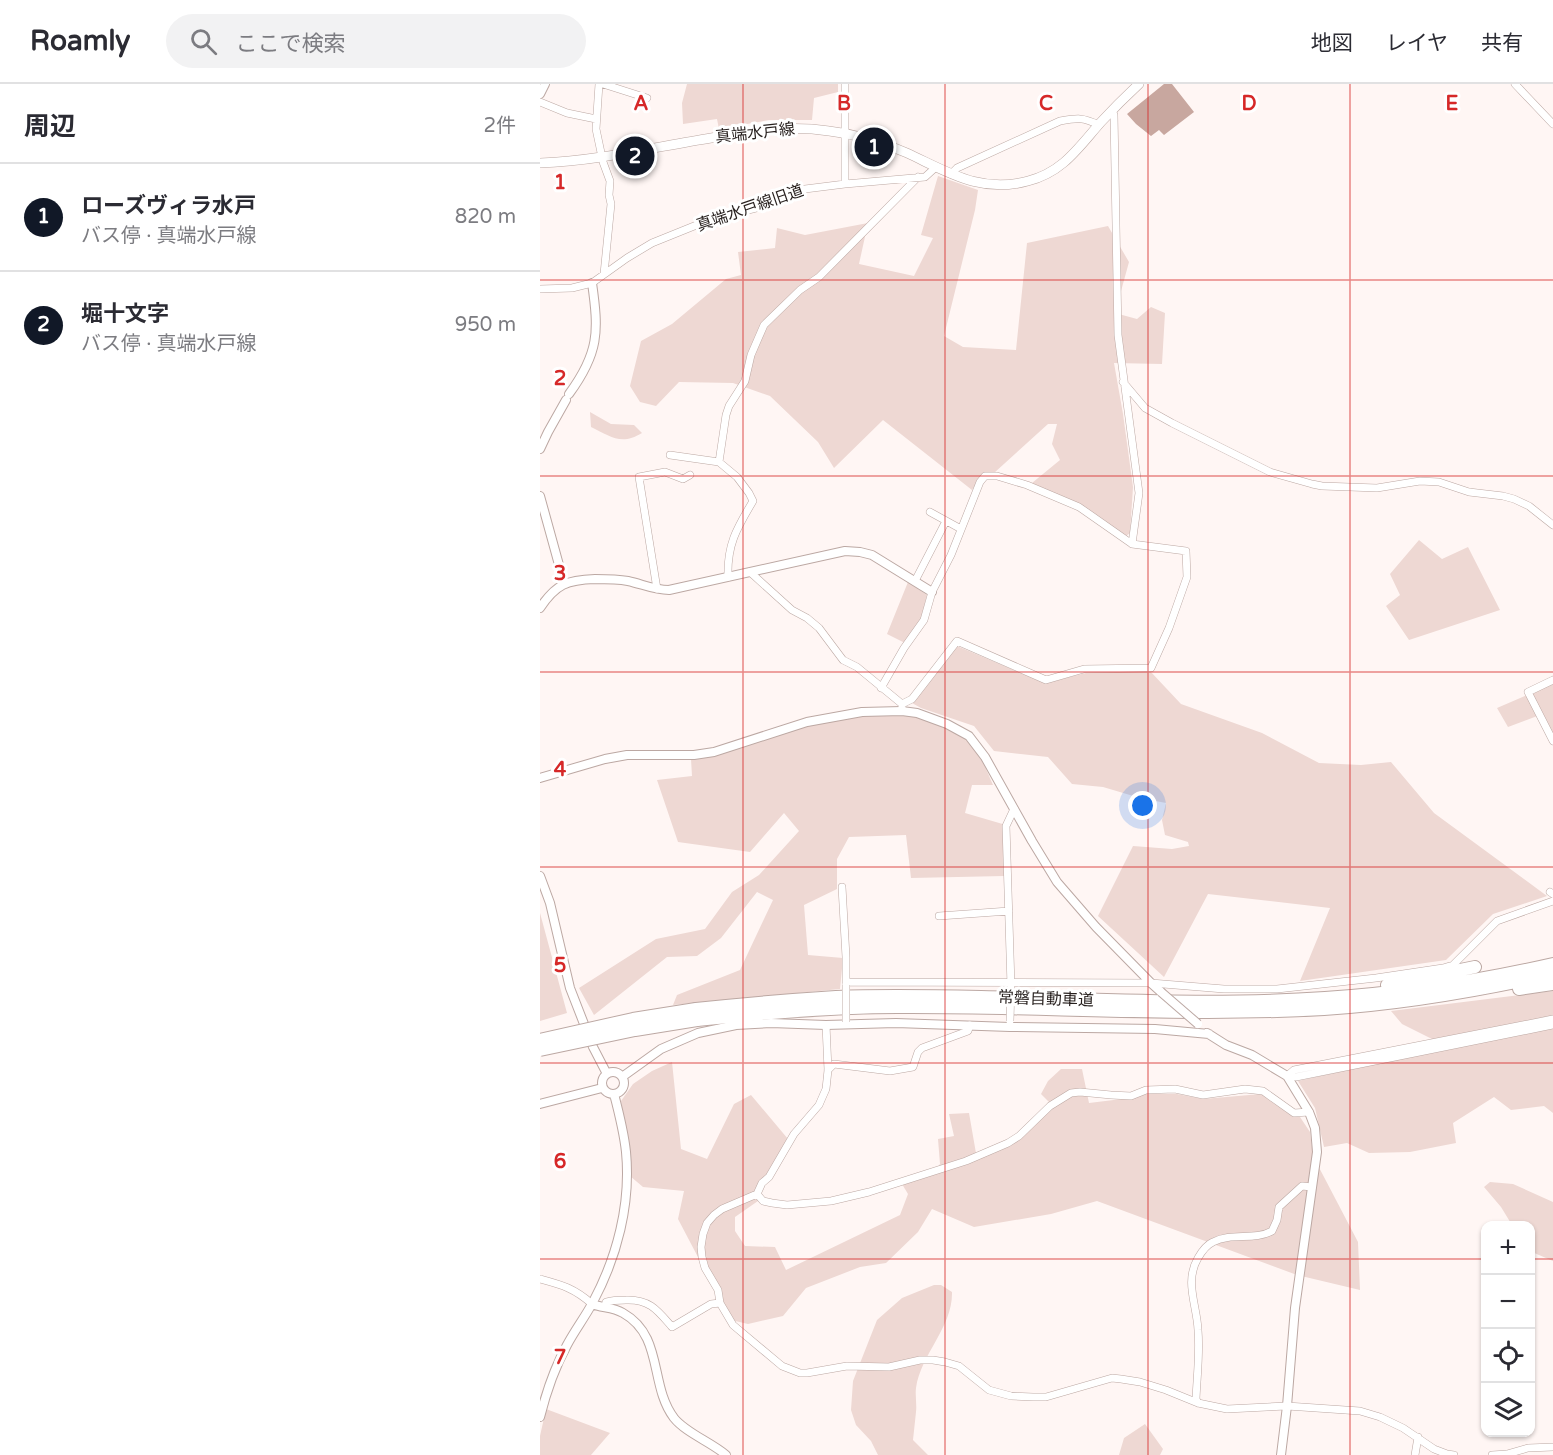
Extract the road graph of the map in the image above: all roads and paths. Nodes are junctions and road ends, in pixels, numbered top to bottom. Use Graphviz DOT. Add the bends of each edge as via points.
graph roads {
  1 [pos="546,84"];
  2 [pos="601,84"];
  3 [pos="845,84"];
  4 [pos="1139,84"];
  5 [pos="1515,84"];
  6 [pos="540,94"];
  7 [pos="647,98"];
  8 [pos="540,102"];
  9 [pos="1114,115"];
  10 [pos="596,119"];
  11 [pos="1553,124"];
  12 [pos="1099,125"];
  13 [pos="845,133"];
  14 [pos="602,156"];
  15 [pos="540,163"];
  16 [pos="936,167"];
  17 [pos="951,174"];
  18 [pos="918,177"];
  19 [pos="844,184"];
  20 [pos="604,274"];
  21 [pos="592,283"];
  22 [pos="540,289"];
  23 [pos="1123,382"];
  24 [pos="540,449"];
  25 [pos="670,455"];
  26 [pos="719,462"];
  27 [pos="690,475"];
  28 [pos="540,496"];
  29 [pos="930,512"];
  30 [pos="946,521"];
  31 [pos="1553,525"];
  32 [pos="961,529"];
  33 [pos="1131,544"];
  34 [pos="750,572"];
  35 [pos="728,577"];
  36 [pos="915,581"];
  37 [pos="564,583"];
  38 [pos="657,589"];
  39 [pos="932,592"];
  40 [pos="540,608"];
  41 [pos="1553,680"];
  42 [pos="881,688"];
  43 [pos="902,707"];
  44 [pos="1553,741"];
  45 [pos="540,778"];
  46 [pos="1014,809"];
  47 [pos="540,876"];
  48 [pos="842,887"];
  49 [pos="1553,901"];
  50 [pos="1009,911"];
  51 [pos="939,916"];
  52 [pos="1553,964"];
  53 [pos="1475,967"];
  54 [pos="1553,974"];
  55 [pos="1151,983"];
  56 [pos="846,984"];
  57 [pos="1011,984"];
  58 [pos="1553,984"];
  59 [pos="1445,996"];
  60 [pos="1285,1000"];
  61 [pos="697,1014"];
  62 [pos="1553,1019"];
  63 [pos="847,1023"];
  64 [pos="1010,1024"];
  65 [pos="826,1025"];
  66 [pos="1553,1025"];
  67 [pos="970,1026"];
  68 [pos="1209,1034"];
  69 [pos="540,1040"];
  70 [pos="540,1050"];
  71 [pos="828,1070"];
  72 [pos="607,1074"];
  73 [pos="1287,1076"];
  74 [pos="621,1077"];
  75 [pos="602,1088"];
  76 [pos="614,1094"];
  77 [pos="540,1104"];
  78 [pos="1309,1112"];
  79 [pos="1312,1187"];
  80 [pos="757,1194"];
  81 [pos="540,1279"];
  82 [pos="720,1303"];
  83 [pos="592,1304"];
  84 [pos="605,1308"];
  85 [pos="1198,1403"];
  86 [pos="1287,1406"];
  87 [pos="540,1418"];
  88 [pos="1418,1437"];
  89 [pos="1553,1447"];
  90 [pos="726,1455"];
  91 [pos="1281,1455"];
  92 [pos="1415,1455"];
  93 [pos="1454,1455"];
  94 [pos="1492,1455"];
  1 -- 6 [label="street"];
  2 -- 7 [label="street"];
  2 -- 10 [label="street"];
  3 -- 13 [label="street"];
  4 -- 12 [label="main road, 真端水戸線"];
  5 -- 11 [label="street"];
  8 -- 10 [label="street"];
  9 -- 23 [label="street" via="1118,335"];
  10 -- 14 [label="street"];
  12 -- 17 [label="street" via="1086,118 1060,121"];
  12 -- 17 [label="main road, 真端水戸線" via="1069,159 1039,178 998,186"];
  13 -- 14 [label="main road, 真端水戸線" via="794,128 760,130"];
  13 -- 16 [label="main road, 真端水戸線" via="890,146"];
  13 -- 19 [label="street"];
  14 -- 15 [label="main road, 真端水戸線"];
  14 -- 20 [label="street" via="610,181 611,204"];
  16 -- 17 [label="main road, 真端水戸線"];
  16 -- 18 [label="street, 真端水戸線旧道" via="928,176"];
  18 -- 19 [label="street, 真端水戸線旧道"];
  18 -- 26 [label="street" via="819,278 800,290 764,325 745,381 729,406"];
  19 -- 20 [label="street, 真端水戸線旧道" via="789,191 760,207 709,220 652,243"];
  20 -- 21 [label="street, 真端水戸線旧道"];
  21 -- 22 [label="street, 真端水戸線旧道"];
  21 -- 24 [label="street" via="597,322 590,359"];
  23 -- 31 [label="street" via="1145,408 1270,472 1312,484 1356,488 1428,480 1477,494 1514,499"];
  23 -- 33 [label="street" via="1139,493"];
  25 -- 26 [label="street"];
  26 -- 35 [label="street" via="737,477 753,501 735,531"];
  27 -- 38 [label="street" via="683,479 665,472 639,477"];
  28 -- 37 [label="street"];
  29 -- 30 [label="street"];
  30 -- 32 [label="street"];
  30 -- 36 [label="street"];
  32 -- 33 [label="street" via="980,482 985,476 998,476 1079,507"];
  32 -- 39 [label="street"];
  33 -- 43 [label="street" via="1186,552 1187,577 1151,668 1084,669 1046,680 957,641"];
  34 -- 35 [label="street"];
  34 -- 36 [label="street" via="845,551 872,555"];
  34 -- 42 [label="street" via="792,610 819,628 843,660"];
  35 -- 38 [label="street"];
  36 -- 39 [label="street"];
  37 -- 38 [label="street" via="604,579"];
  37 -- 40 [label="street"];
  39 -- 42 [label="street" via="924,620"];
  41 -- 44 [label="street" via="1528,692"];
  42 -- 43 [label="street"];
  43 -- 45 [label="street" via="807,722 714,752 627,755"];
  43 -- 46 [label="street" via="969,736 986,757"];
  46 -- 50 [label="street" via="1006,826"];
  46 -- 55 [label="street" via="1057,882"];
  47 -- 72 [label="street" via="570,988"];
  48 -- 56 [label="street"];
  49 -- 55 [label="street" via="1497,921 1458,961 1443,968 1277,989"];
  50 -- 51 [label="street"];
  50 -- 57 [label="street"];
  52 -- 60 [label="highway, 常磐自動車道" via="1442,986"];
  53 -- 60 [label="highway"];
  54 -- 59 [label="highway, 常磐自動車道"];
  55 -- 57 [label="street"];
  55 -- 68 [label="street, bridge"];
  56 -- 57 [label="street"];
  56 -- 63 [label="street, bridge"];
  57 -- 64 [label="street, bridge"];
  58 -- 59 [label="highway"];
  59 -- 61 [label="highway, 常磐自動車道" via="1286,1011 873,1007"];
  60 -- 61 [label="highway, 常磐自動車道" via="836,997 763,1002"];
  61 -- 69 [label="highway, 常磐自動車道, bridge" via="633,1019"];
  61 -- 70 [label="highway, 常磐自動車道, bridge"];
  62 -- 73 [label="street" via="1294,1070"];
  63 -- 65 [label="street"];
  63 -- 67 [label="street"];
  64 -- 67 [label="street"];
  64 -- 68 [label="street"];
  65 -- 71 [label="street"];
  65 -- 74 [label="street" via="736,1025 699,1033 661,1049"];
  66 -- 73 [label="street"];
  67 -- 71 [label="street" via="968,1031 922,1048 914,1067 890,1071 834,1064"];
  68 -- 73 [label="street"];
  71 -- 80 [label="street" via="819,1105 795,1134"];
  72 -- 74 [label="street"];
  72 -- 75 [label="street"];
  73 -- 78 [label="street"];
  74 -- 76 [label="street" via="622,1089"];
  75 -- 76 [label="street"];
  75 -- 77 [label="street"];
  76 -- 83 [label="street" via="626,1152 627,1184 614,1252"];
  78 -- 79 [label="street" via="1317,1141"];
  78 -- 80 [label="street" via="1294,1113 1263,1091 1245,1089 1203,1095 1175,1089 1146,1090 1131,1096 1071,1093 1019,1136 966,1161 831,1201 772,1203"];
  79 -- 85 [label="street" via="1302,1186 1279,1207 1272,1231 1224,1237 1204,1249 1194,1265 1191,1281 1198,1331"];
  79 -- 86 [label="street" via="1295,1308"];
  80 -- 82 [label="street" via="722,1209 707,1223 703,1234 702,1257"];
  81 -- 83 [label="street" via="569,1287"];
  82 -- 84 [label="street" via="702,1308 672,1327 653,1306 644,1302 610,1300"];
  82 -- 85 [label="street" via="733,1325 782,1366 800,1373 933,1360 958,1366 989,1390 1011,1396 1046,1397 1112,1378 1140,1382"];
  83 -- 84 [label="street"];
  83 -- 87 [label="street" via="561,1357"];
  84 -- 90 [label="street" via="622,1312 646,1334 664,1400 674,1418"];
  85 -- 86 [label="street" via="1227,1409"];
  86 -- 88 [label="street" via="1360,1411"];
  86 -- 91 [label="street"];
  88 -- 92 [label="street"];
  88 -- 93 [label="street" via="1434,1449"];
  89 -- 94 [label="street"];
}
